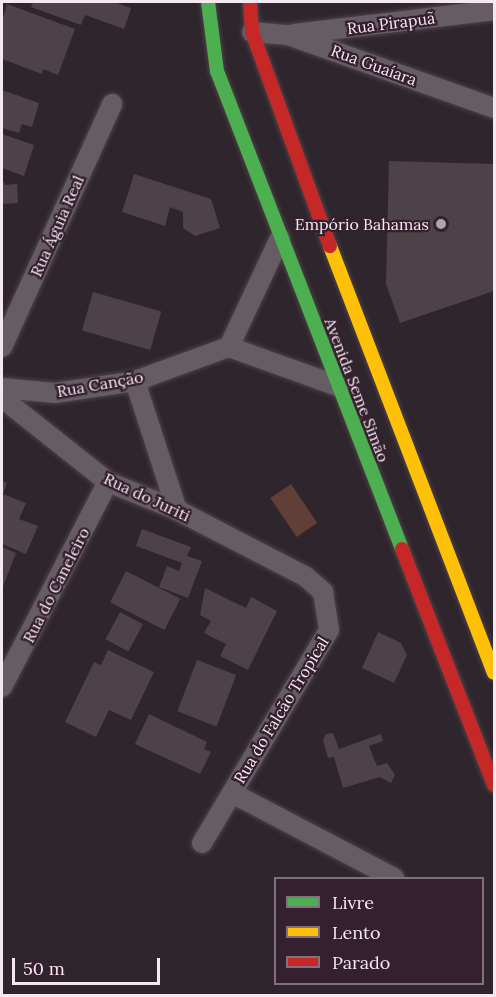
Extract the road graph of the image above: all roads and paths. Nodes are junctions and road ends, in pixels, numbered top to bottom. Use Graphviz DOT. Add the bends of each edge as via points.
graph roads {
  1 [pos="208,2"];
  2 [pos="250,2"];
  3 [pos="495,10"];
  4 [pos="252,32"];
  5 [pos="288,35"];
  6 [pos="112,104"];
  7 [pos="495,108"];
  8 [pos="253,116"];
  9 [pos="235,118"];
  10 [pos="267,122"];
  11 [pos="302,172"];
  12 [pos="280,238"];
  13 [pos="2,347"];
  14 [pos="229,347"];
  15 [pos="135,381"];
  16 [pos="338,386"];
  17 [pos="2,388"];
  18 [pos="55,393"];
  19 [pos="2,398"];
  20 [pos="37,426"];
  21 [pos="108,482"];
  22 [pos="177,510"];
  23 [pos="306,577"];
  24 [pos="415,582"];
  25 [pos="476,624"];
  26 [pos="495,673"];
  27 [pos="2,687"];
  28 [pos="495,785"];
  29 [pos="232,793"];
  30 [pos="202,843"];
  31 [pos="389,877"];
  1 -- 9 [label="main road, Avenida Seme Simão" via="217,71"];
  2 -- 4 [label="main road, Avenida Seme Simão"];
  3 -- 5 [label="street, Rua Pirapuã"];
  4 -- 5 [label="street, Rua Guaíara"];
  4 -- 11 [label="main road, Avenida Seme Simão"];
  5 -- 7 [label="street, Rua Guaíara"];
  6 -- 13 [label="street, Rua Águia Real"];
  8 -- 9 [label="main road"];
  9 -- 12 [label="main road, Avenida Seme Simão"];
  10 -- 11 [label="main road"];
  11 -- 25 [label="main road, Avenida Seme Simão"];
  12 -- 14 [label="street"];
  12 -- 16 [label="main road, Avenida Seme Simão"];
  14 -- 15 [label="street, Rua Canção"];
  14 -- 16 [label="street"];
  15 -- 18 [label="street, Rua Canção"];
  15 -- 22 [label="street"];
  16 -- 24 [label="main road, Avenida Seme Simão"];
  17 -- 18 [label="street, Rua Canção"];
  18 -- 20 [label="street" via="44,406"];
  19 -- 20 [label="street, Rua do Juriti"];
  20 -- 21 [label="street, Rua do Juriti"];
  21 -- 22 [label="street, Rua do Juriti"];
  21 -- 27 [label="street, Rua do Caneleiro"];
  22 -- 23 [label="street, Rua do Juriti"];
  23 -- 29 [label="street, Rua do Falcão Tropical" via="323,592 329,630"];
  24 -- 25 [label="main road" via="439,620 455,628"];
  24 -- 28 [label="main road, Avenida Seme Simão"];
  25 -- 26 [label="main road, Avenida Seme Simão"];
  29 -- 30 [label="street, Rua do Falcão Tropical"];
  29 -- 31 [label="street"];
}
